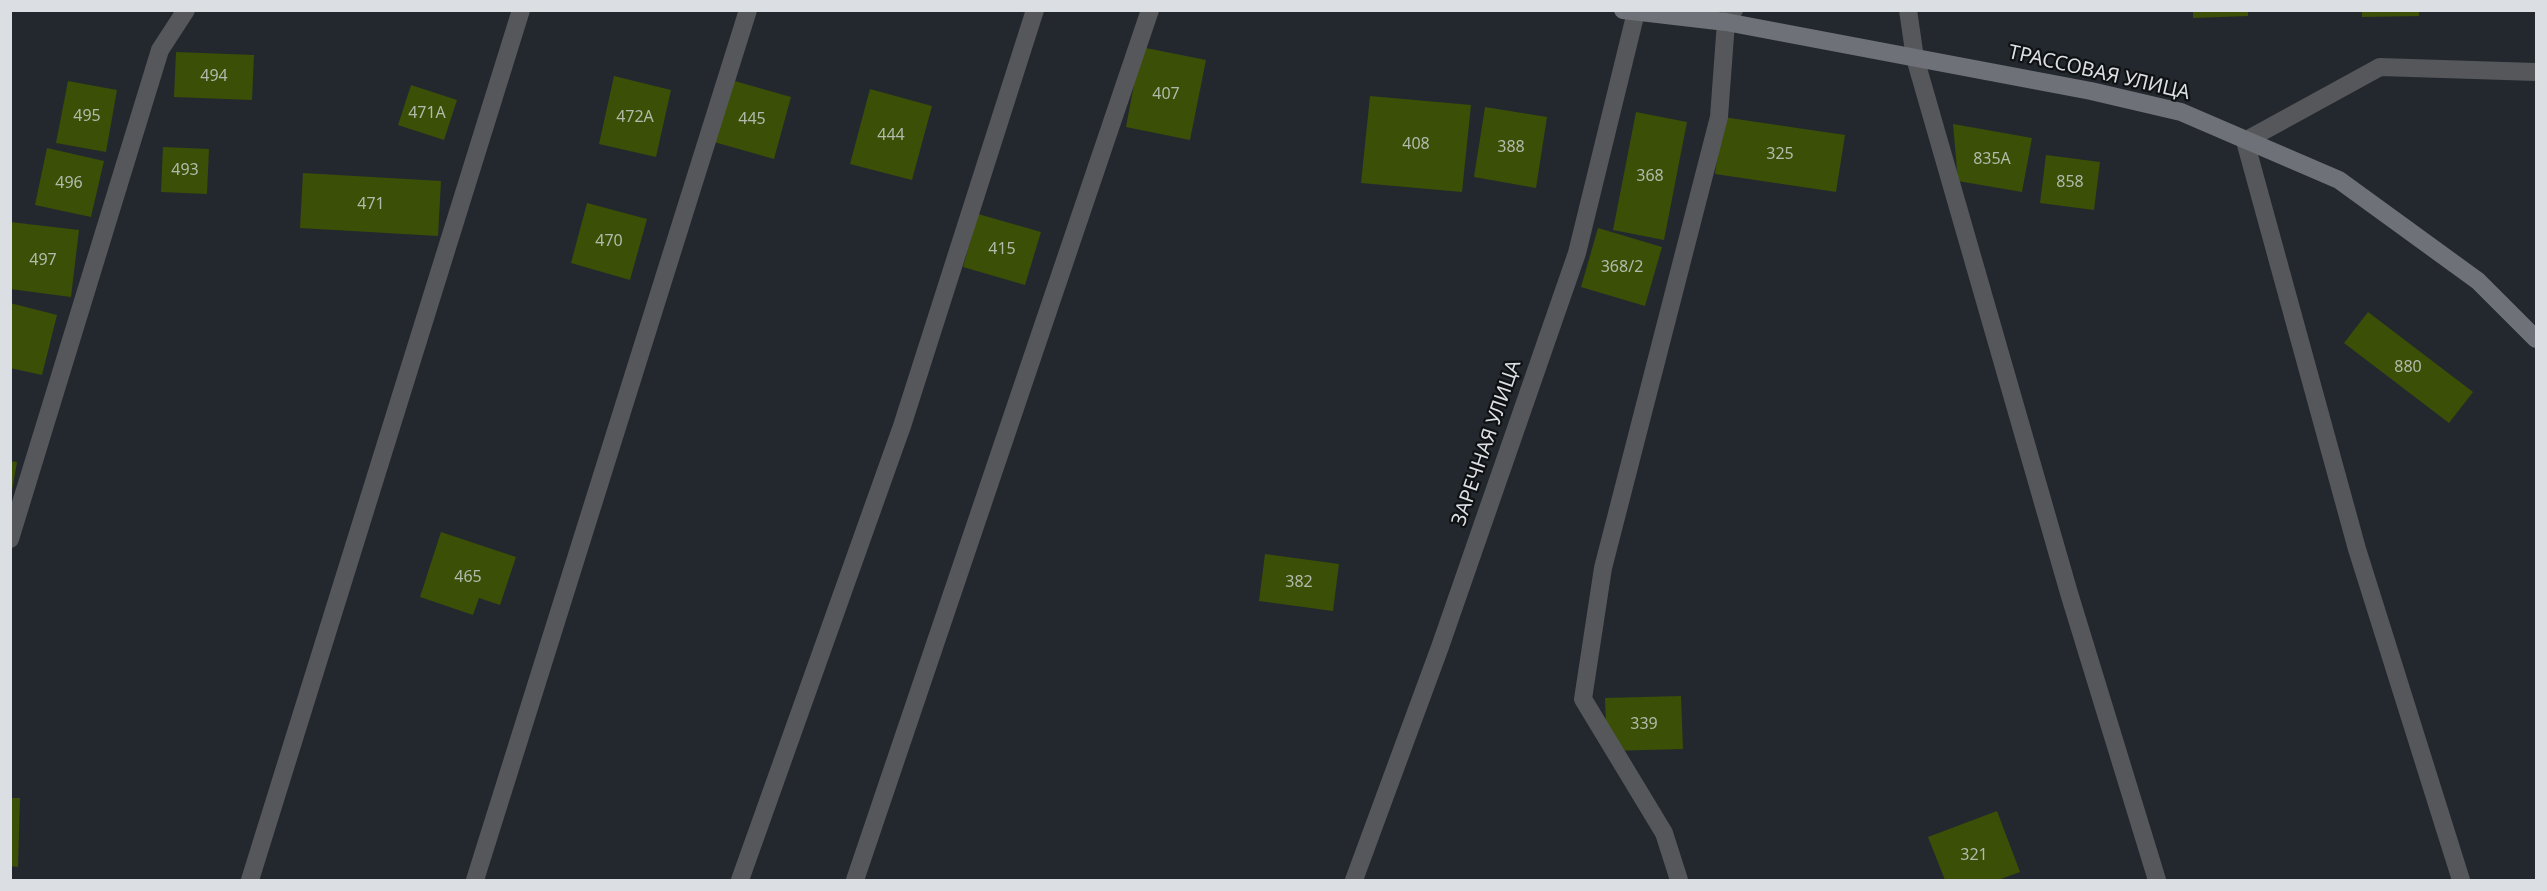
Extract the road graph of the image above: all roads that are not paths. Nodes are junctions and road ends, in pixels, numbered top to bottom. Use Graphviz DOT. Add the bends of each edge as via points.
graph roads {
  1 [pos="186,10"];
  2 [pos="522,10"];
  3 [pos="748,10"];
  4 [pos="1035,10"];
  5 [pos="1150,10"];
  6 [pos="1908,10"];
  7 [pos="1630,11"];
  8 [pos="1730,16"];
  9 [pos="1915,58"];
  10 [pos="2536,72"];
  11 [pos="2245,141"];
  12 [pos="2536,339"];
  13 [pos="10,539"];
  14 [pos="250,880"];
  15 [pos="475,880"];
  16 [pos="740,880"];
  17 [pos="855,880"];
  18 [pos="1354,880"];
  19 [pos="1679,880"];
  20 [pos="2157,880"];
  21 [pos="2461,880"];
  1 -- 13 [label="street" via="160,50"];
  2 -- 14 [label="street"];
  3 -- 15 [label="street"];
  4 -- 16 [label="street" via="902,426"];
  5 -- 17 [label="street"];
  6 -- 9 [label="street"];
  7 -- 8 [label="street, ТРАССОВАЯ УЛИЦА"];
  7 -- 18 [label="street, ЗАРЕЧНАЯ УЛИЦА" via="1577,253"];
  8 -- 9 [label="street, ТРАССОВАЯ УЛИЦА"];
  8 -- 19 [label="street" via="1719,117 1603,568 1582,699 1664,833"];
  9 -- 11 [label="street, ТРАССОВАЯ УЛИЦА" via="2181,112"];
  9 -- 20 [label="street" via="2069,593"];
  10 -- 11 [label="street" via="2380,66"];
  11 -- 12 [label="street, ТРАССОВАЯ УЛИЦА" via="2339,180 2478,281"];
  11 -- 21 [label="street" via="2357,549"];
}
